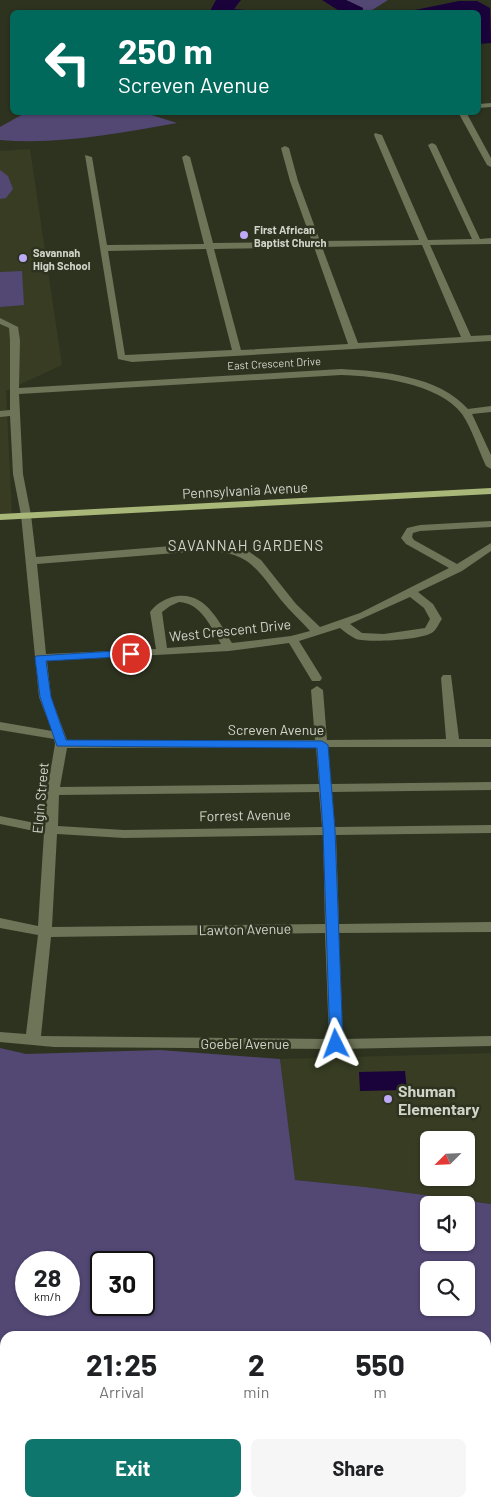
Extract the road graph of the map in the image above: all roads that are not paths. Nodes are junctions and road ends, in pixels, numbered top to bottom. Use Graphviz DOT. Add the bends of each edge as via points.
graph roads {
  1 [pos="464,115"];
  2 [pos="378,135"];
  3 [pos="432,145"];
  4 [pos="285,148"];
  5 [pos="88,157"];
  6 [pos="186,157"];
  7 [pos="491,165"];
  8 [pos="491,240"];
  9 [pos="477,241"];
  10 [pos="426,242"];
  11 [pos="318,244"];
  12 [pos="210,246"];
  13 [pos="103,248"];
  14 [pos="0,321"];
  15 [pos="491,338"];
  16 [pos="467,339"];
  17 [pos="354,346"];
  18 [pos="237,353"];
  19 [pos="14,391"];
  20 [pos="491,409"];
  21 [pos="466,412"];
  22 [pos="16,413"];
  23 [pos="0,414"];
  24 [pos="488,453"];
  25 [pos="491,466"];
  26 [pos="491,491"];
  27 [pos="26,514"];
  28 [pos="0,517"];
  29 [pos="491,524"];
  30 [pos="491,546"];
  31 [pos="31,561"];
  32 [pos="458,569"];
  33 [pos="411,592"];
  34 [pos="342,623"];
  35 [pos="318,632"];
  36 [pos="292,639"];
  37 [pos="229,647"];
  38 [pos="162,652"];
  39 [pos="40,658"];
  40 [pos="447,678"];
  41 [pos="0,726"];
  42 [pos="60,740"];
  43 [pos="453,743"];
  44 [pos="491,743"];
  45 [pos="322,745"];
  46 [pos="491,786"];
  47 [pos="326,788"];
  48 [pos="53,791"];
  49 [pos="0,820"];
  50 [pos="491,829"];
  51 [pos="51,830"];
  52 [pos="329,830"];
  53 [pos="0,922"];
  54 [pos="331,927"];
  55 [pos="491,927"];
  56 [pos="45,932"];
  57 [pos="0,1037"];
  58 [pos="34,1041"];
  59 [pos="491,1041"];
  60 [pos="336,1044"];
  1 -- 7 [label="street"];
  2 -- 10 [label="street"];
  3 -- 9 [label="street"];
  4 -- 11 [label="street"];
  5 -- 13 [label="street"];
  6 -- 12 [label="street"];
  8 -- 9 [label="street"];
  9 -- 10 [label="street"];
  10 -- 11 [label="street"];
  10 -- 16 [label="street"];
  11 -- 12 [label="street"];
  11 -- 17 [label="street"];
  12 -- 13 [label="street"];
  12 -- 18 [label="street"];
  13 -- 18 [label="street" via="121,357"];
  14 -- 19 [label="street" via="13,327 16,355"];
  15 -- 16 [label="street"];
  16 -- 17 [label="street"];
  17 -- 18 [label="street"];
  19 -- 21 [label="street, East Crescent Drive" via="363,372 418,384 449,398"];
  19 -- 22 [label="street"];
  20 -- 21 [label="street"];
  21 -- 24 [label="street, East Crescent Drive"];
  22 -- 23 [label="street"];
  22 -- 27 [label="street" via="18,474"];
  24 -- 25 [label="street, East Crescent Drive"];
  26 -- 27 [label="main road, Pennsylvania Avenue"];
  27 -- 28 [label="main road, Pennsylvania Avenue"];
  27 -- 31 [label="street"];
  29 -- 32 [label="street" via="420,528 407,532 406,538 410,542"];
  30 -- 32 [label="street, West Crescent Drive"];
  31 -- 35 [label="street" via="184,548 229,550 251,558 262,568"];
  31 -- 39 [label="street"];
  32 -- 33 [label="street, West Crescent Drive"];
  33 -- 34 [label="street, West Crescent Drive"];
  33 -- 34 [label="street" via="429,606 436,619 429,630 421,634 370,637 352,632"];
  34 -- 35 [label="street, West Crescent Drive"];
  35 -- 36 [label="street, West Crescent Drive"];
  36 -- 37 [label="street, West Crescent Drive"];
  36 -- 45 [label="street" via="316,684"];
  37 -- 38 [label="street, West Crescent Drive"];
  37 -- 38 [label="street" via="205,610 192,600 183,598 166,603 156,612"];
  38 -- 39 [label="street, West Crescent Drive"];
  39 -- 42 [label="street" via="45,697"];
  40 -- 43 [label="street"];
  41 -- 42 [label="street, Screven Avenue"];
  42 -- 45 [label="street, Screven Avenue"];
  42 -- 48 [label="street, Elgin Street"];
  43 -- 44 [label="street, Screven Avenue"];
  43 -- 45 [label="street, Screven Avenue"];
  45 -- 47 [label="street"];
  46 -- 47 [label="street"];
  47 -- 48 [label="street"];
  47 -- 52 [label="street"];
  48 -- 51 [label="street, Elgin Street"];
  49 -- 51 [label="street, Forrest Avenue"];
  50 -- 52 [label="street, Forrest Avenue"];
  51 -- 52 [label="street, Forrest Avenue" via="124,834"];
  51 -- 56 [label="street, Elgin Street"];
  52 -- 54 [label="street"];
  53 -- 56 [label="street, Lawton Avenue"];
  54 -- 55 [label="street, Lawton Avenue"];
  54 -- 56 [label="street, Lawton Avenue"];
  54 -- 60 [label="street"];
  56 -- 58 [label="street, Elgin Street"];
  57 -- 58 [label="street, Goebel Avenue"];
  58 -- 60 [label="street, Goebel Avenue"];
  59 -- 60 [label="street, Goebel Avenue"];
}
